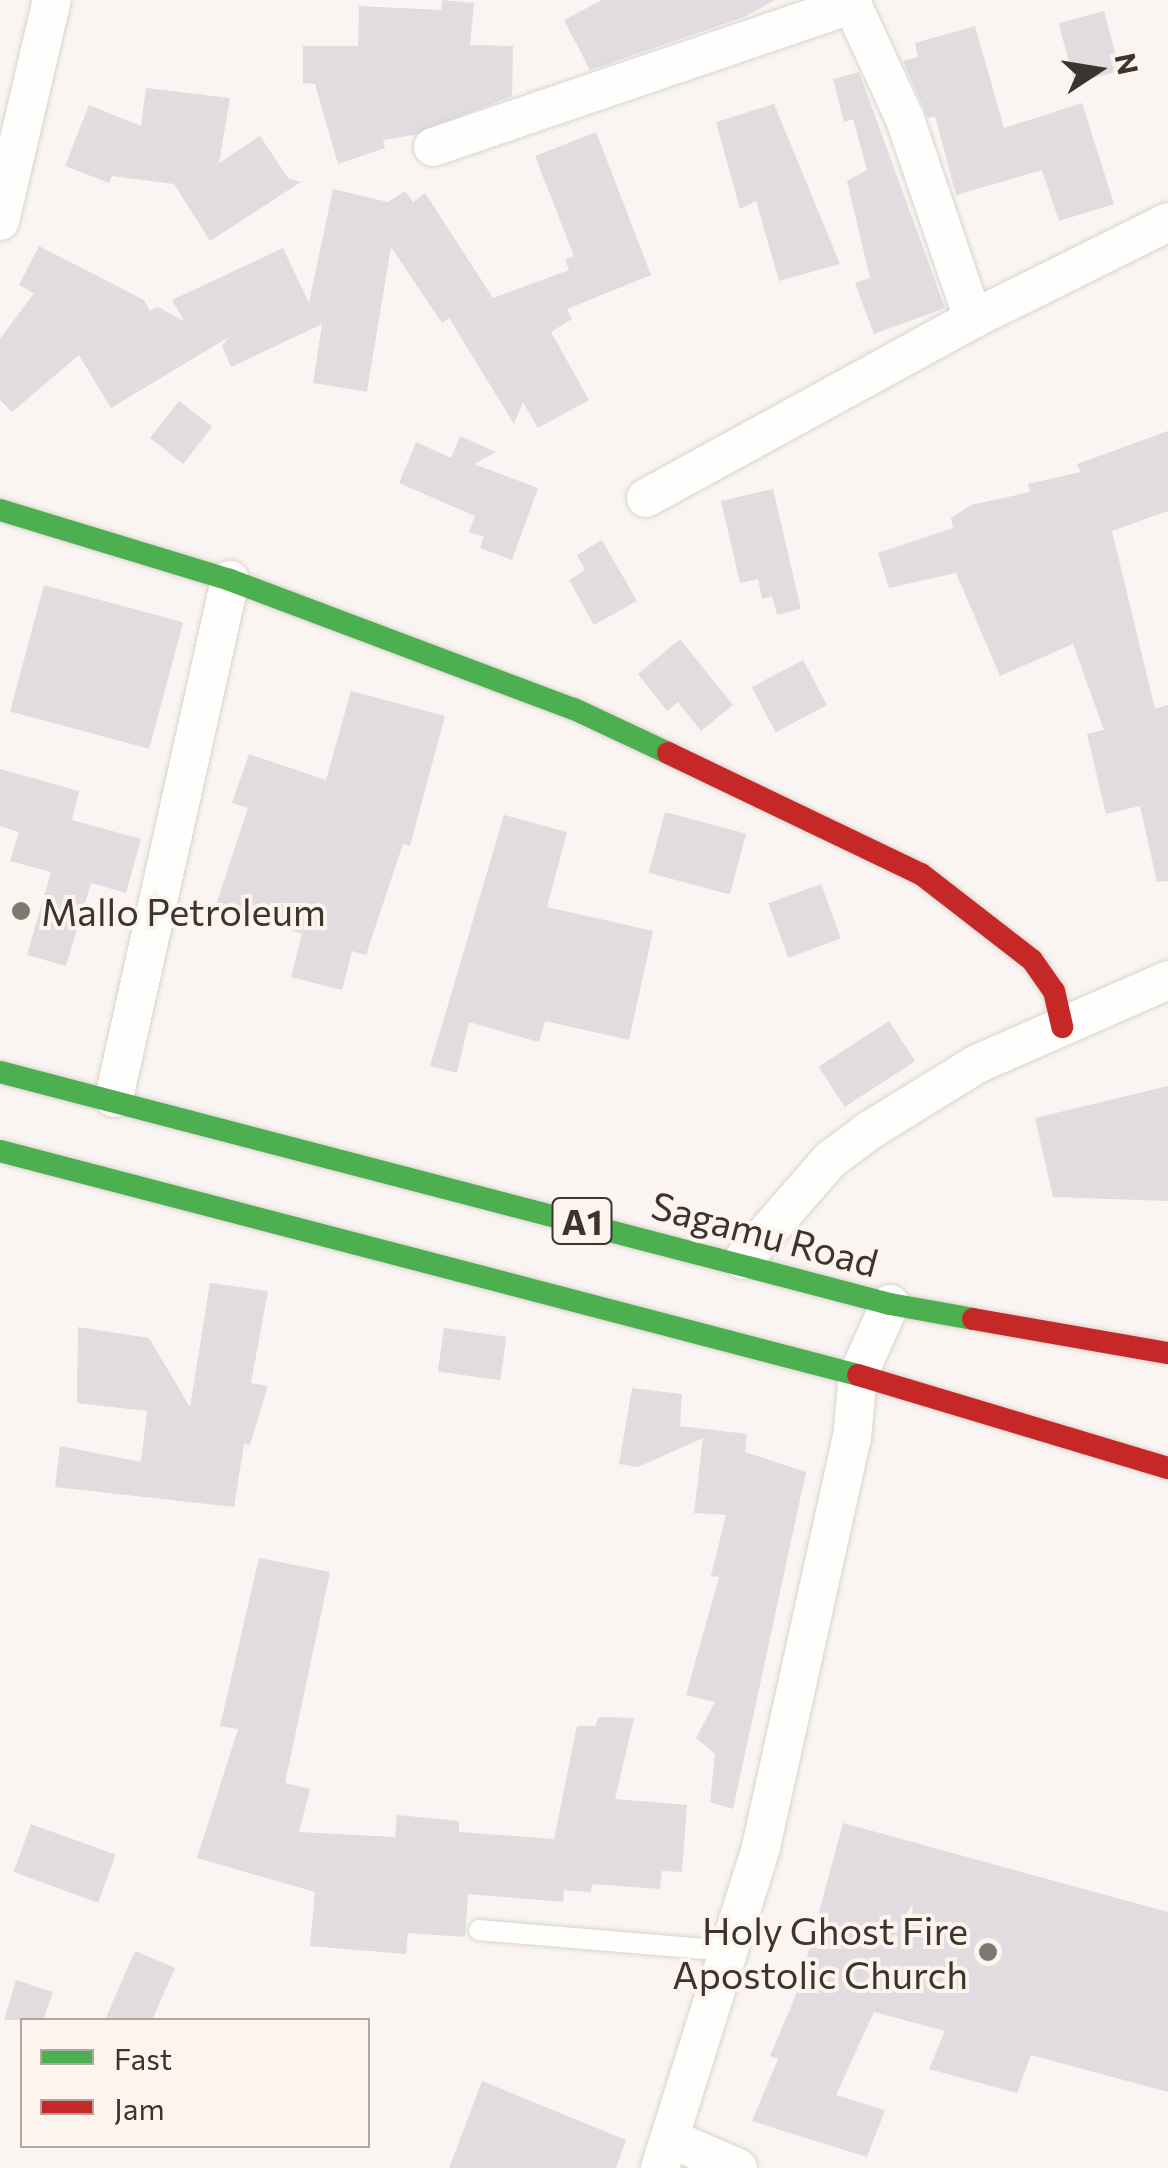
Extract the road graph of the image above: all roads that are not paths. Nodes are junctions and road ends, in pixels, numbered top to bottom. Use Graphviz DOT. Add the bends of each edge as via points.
graph roads {
  1 [pos="52,0"];
  2 [pos="850,2"];
  3 [pos="433,147"];
  4 [pos="0,221"];
  5 [pos="1166,229"];
  6 [pos="973,319"];
  7 [pos="646,498"];
  8 [pos="0,510"];
  9 [pos="230,580"];
  10 [pos="1168,980"];
  11 [pos="1062,1027"];
  12 [pos="0,1072"];
  13 [pos="114,1098"];
  14 [pos="0,1151"];
  15 [pos="742,1260"];
  16 [pos="890,1304"];
  17 [pos="1168,1352"];
  18 [pos="858,1376"];
  19 [pos="1168,1468"];
  20 [pos="479,1930"];
  21 [pos="728,1951"];
  22 [pos="665,2154"];
  23 [pos="738,2168"];
  1 -- 4 [label="street"];
  2 -- 3 [label="street"];
  2 -- 6 [label="street" via="905,119"];
  5 -- 6 [label="street"];
  6 -- 7 [label="street"];
  8 -- 9 [label="main road"];
  9 -- 11 [label="main road" via="574,708 921,874 1032,960 1054,991"];
  9 -- 13 [label="street"];
  10 -- 11 [label="street"];
  11 -- 15 [label="street" via="977,1064 870,1130 830,1160"];
  12 -- 13 [label="main road, Sagamu Road / A1"];
  13 -- 15 [label="main road, Sagamu Road / A1"];
  14 -- 18 [label="main road"];
  15 -- 16 [label="main road, Sagamu Road / A1"];
  16 -- 17 [label="main road, Sagamu Road / A1"];
  16 -- 18 [label="street"];
  18 -- 19 [label="main road"];
  18 -- 21 [label="street" via="852,1438 761,1846"];
  20 -- 21 [label="lane"];
  21 -- 22 [label="street"];
  22 -- 23 [label="street"];
}
